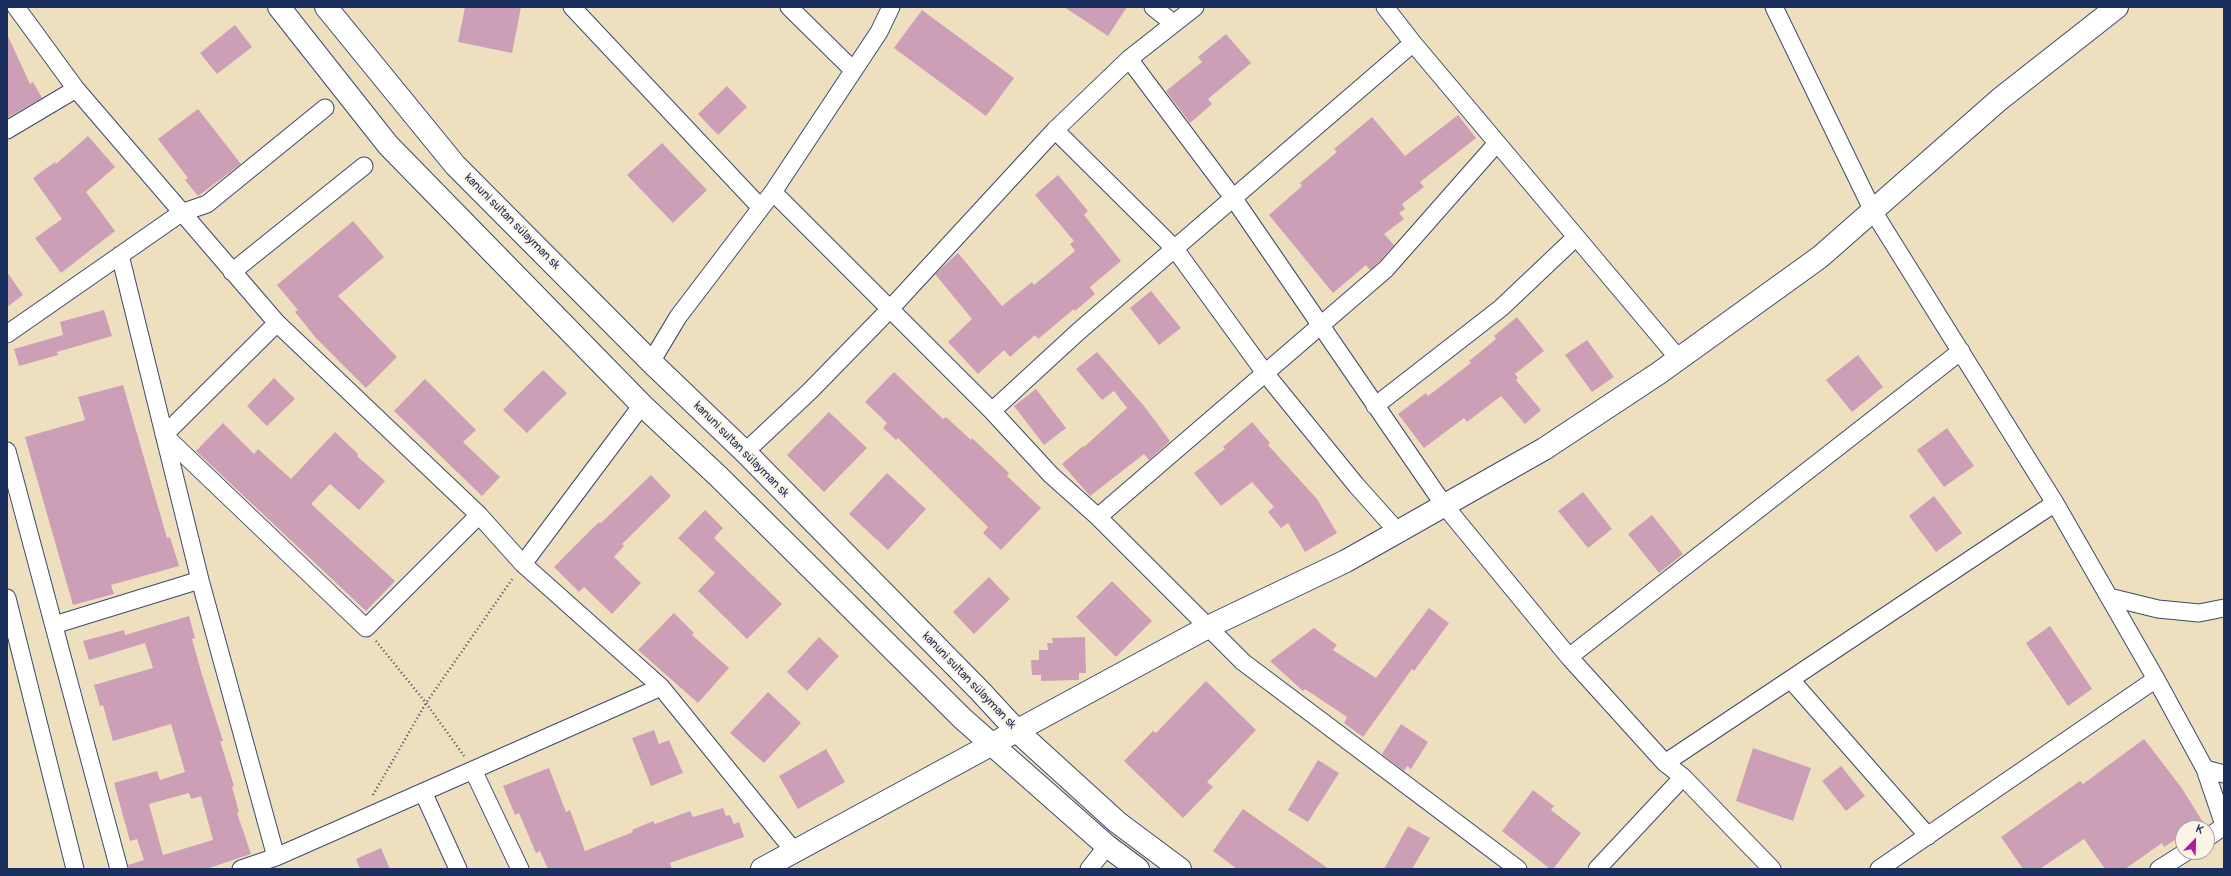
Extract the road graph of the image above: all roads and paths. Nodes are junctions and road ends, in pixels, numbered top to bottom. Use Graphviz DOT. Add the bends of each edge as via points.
graph roads {
  1 [pos="16,7"];
  2 [pos="279,7"];
  3 [pos="326,7"];
  4 [pos="572,7"];
  5 [pos="789,7"];
  6 [pos="891,7"];
  7 [pos="1153,7"];
  8 [pos="1195,7"];
  9 [pos="1385,7"];
  10 [pos="1774,7"];
  11 [pos="2117,7"];
  12 [pos="1173,24"];
  13 [pos="1413,43"];
  14 [pos="1129,59"];
  15 [pos="853,70"];
  16 [pos="76,89"];
  17 [pos="325,108"];
  18 [pos="7,130"];
  19 [pos="1055,130"];
  20 [pos="1497,143"];
  21 [pos="364,166"];
  22 [pos="773,192"];
  23 [pos="1234,199"];
  24 [pos="761,208"];
  25 [pos="1873,210"];
  26 [pos="181,213"];
  27 [pos="1576,237"];
  28 [pos="1176,249"];
  29 [pos="120,255"];
  30 [pos="232,272"];
  31 [pos="890,309"];
  32 [pos="276,323"];
  33 [pos="1320,326"];
  34 [pos="7,334"];
  35 [pos="1961,351"];
  36 [pos="1679,359"];
  37 [pos="651,362"];
  38 [pos="1265,373"];
  39 [pos="642,405"];
  40 [pos="1375,406"];
  41 [pos="992,411"];
  42 [pos="164,435"];
  43 [pos="7,451"];
  44 [pos="745,452"];
  45 [pos="2055,503"];
  46 [pos="1444,506"];
  47 [pos="479,516"];
  48 [pos="1098,517"];
  49 [pos="1398,532"];
  50 [pos="523,564"];
  51 [pos="200,580"];
  52 [pos="2109,597"];
  53 [pos="7,598"];
  54 [pos="2224,608"];
  55 [pos="54,625"];
  56 [pos="1208,627"];
  57 [pos="366,628"];
  58 [pos="1569,657"];
  59 [pos="2156,679"];
  60 [pos="1791,680"];
  61 [pos="661,688"];
  62 [pos="426,703"];
  63 [pos="1017,731"];
  64 [pos="992,745"];
  65 [pos="1665,763"];
  66 [pos="2205,769"];
  67 [pos="473,770"];
  68 [pos="2224,774"];
  69 [pos="1683,778"];
  70 [pos="423,792"];
  71 [pos="358,820"];
  72 [pos="2224,826"];
  73 [pos="2215,832"];
  74 [pos="1928,836"];
  75 [pos="1107,846"];
  76 [pos="794,851"];
  77 [pos="276,857"];
  78 [pos="2175,859"];
  79 [pos="75,869"];
  80 [pos="119,869"];
  81 [pos="240,869"];
  82 [pos="458,869"];
  83 [pos="520,869"];
  84 [pos="762,869"];
  85 [pos="1089,869"];
  86 [pos="1138,869"];
  87 [pos="1180,869"];
  88 [pos="1518,869"];
  89 [pos="1597,869"];
  90 [pos="1772,869"];
  91 [pos="1879,869"];
  92 [pos="2159,869"];
  1 -- 16 [label="street"];
  2 -- 39 [label="main road" via="388,145"];
  3 -- 37 [label="main road, kanuni sultan sülayman sk" via="455,165"];
  4 -- 24 [label="street"];
  5 -- 15 [label="street"];
  6 -- 15 [label="street" via="879,32"];
  7 -- 12 [label="street"];
  8 -- 12 [label="street"];
  9 -- 13 [label="street"];
  10 -- 25 [label="street"];
  11 -- 25 [label="main road" via="2000,99"];
  12 -- 14 [label="street"];
  13 -- 20 [label="street"];
  13 -- 23 [label="street"];
  14 -- 19 [label="street"];
  14 -- 23 [label="street"];
  15 -- 22 [label="street"];
  16 -- 18 [label="street"];
  16 -- 26 [label="street"];
  17 -- 26 [label="street" via="207,204"];
  19 -- 28 [label="street"];
  19 -- 31 [label="street"];
  20 -- 27 [label="street"];
  20 -- 33 [label="street" via="1386,269"];
  21 -- 30 [label="street"];
  22 -- 24 [label="street"];
  22 -- 31 [label="street"];
  23 -- 28 [label="street"];
  23 -- 33 [label="street"];
  24 -- 37 [label="street" via="678,317"];
  25 -- 35 [label="street"];
  25 -- 36 [label="main road" via="1820,257"];
  26 -- 29 [label="street"];
  26 -- 30 [label="street"];
  27 -- 36 [label="street"];
  27 -- 40 [label="street" via="1501,308"];
  28 -- 38 [label="street"];
  28 -- 41 [label="street" via="1079,330"];
  29 -- 34 [label="street"];
  29 -- 42 [label="street"];
  30 -- 32 [label="street"];
  31 -- 41 [label="street"];
  31 -- 44 [label="street" via="810,391"];
  32 -- 42 [label="street"];
  32 -- 47 [label="street"];
  33 -- 38 [label="street"];
  33 -- 40 [label="street"];
  35 -- 45 [label="street"];
  35 -- 58 [label="street"];
  36 -- 46 [label="main road" via="1544,449"];
  37 -- 44 [label="main road, kanuni sultan sülayman sk"];
  38 -- 48 [label="street"];
  38 -- 49 [label="street" via="1356,485"];
  39 -- 50 [label="street"];
  39 -- 64 [label="main road" via="719,477"];
  40 -- 46 [label="street"];
  41 -- 48 [label="street" via="1051,475"];
  42 -- 51 [label="street"];
  42 -- 57 [label="street"];
  43 -- 55 [label="street"];
  44 -- 63 [label="main road, kanuni sultan sülayman sk"];
  45 -- 52 [label="street"];
  45 -- 60 [label="street"];
  46 -- 49 [label="main road"];
  46 -- 58 [label="street"];
  47 -- 50 [label="street"];
  47 -- 57 [label="street"];
  48 -- 56 [label="street"];
  49 -- 56 [label="main road" via="1346,561"];
  50 -- 61 [label="street"];
  50 -- 62 [label="path"];
  51 -- 55 [label="street"];
  51 -- 77 [label="street"];
  52 -- 54 [label="street" via="2158,609 2199,613"];
  52 -- 59 [label="street"];
  53 -- 79 [label="street"];
  55 -- 80 [label="street"];
  56 -- 63 [label="main road"];
  56 -- 88 [label="street" via="1243,662"];
  57 -- 62 [label="path"];
  58 -- 65 [label="street"];
  59 -- 66 [label="street"];
  59 -- 74 [label="street"];
  60 -- 65 [label="street"];
  60 -- 74 [label="street"];
  61 -- 67 [label="street"];
  61 -- 76 [label="street"];
  62 -- 67 [label="path"];
  62 -- 71 [label="path"];
  63 -- 64 [label="main road"];
  63 -- 87 [label="main road, kanuni sultan sülayman sk" via="1117,822"];
  64 -- 75 [label="main road"];
  64 -- 76 [label="main road"];
  65 -- 69 [label="street"];
  66 -- 68 [label="street"];
  66 -- 72 [label="street"];
  67 -- 70 [label="street"];
  67 -- 83 [label="street"];
  69 -- 89 [label="street"];
  69 -- 90 [label="street"];
  70 -- 71 [label="street"];
  70 -- 82 [label="street"];
  71 -- 77 [label="street"];
  72 -- 73 [label="street"];
  74 -- 91 [label="street"];
  75 -- 85 [label="street"];
  75 -- 86 [label="main road"];
  76 -- 84 [label="main road"];
  77 -- 81 [label="street"];
  78 -- 92 [label="street"];
}
